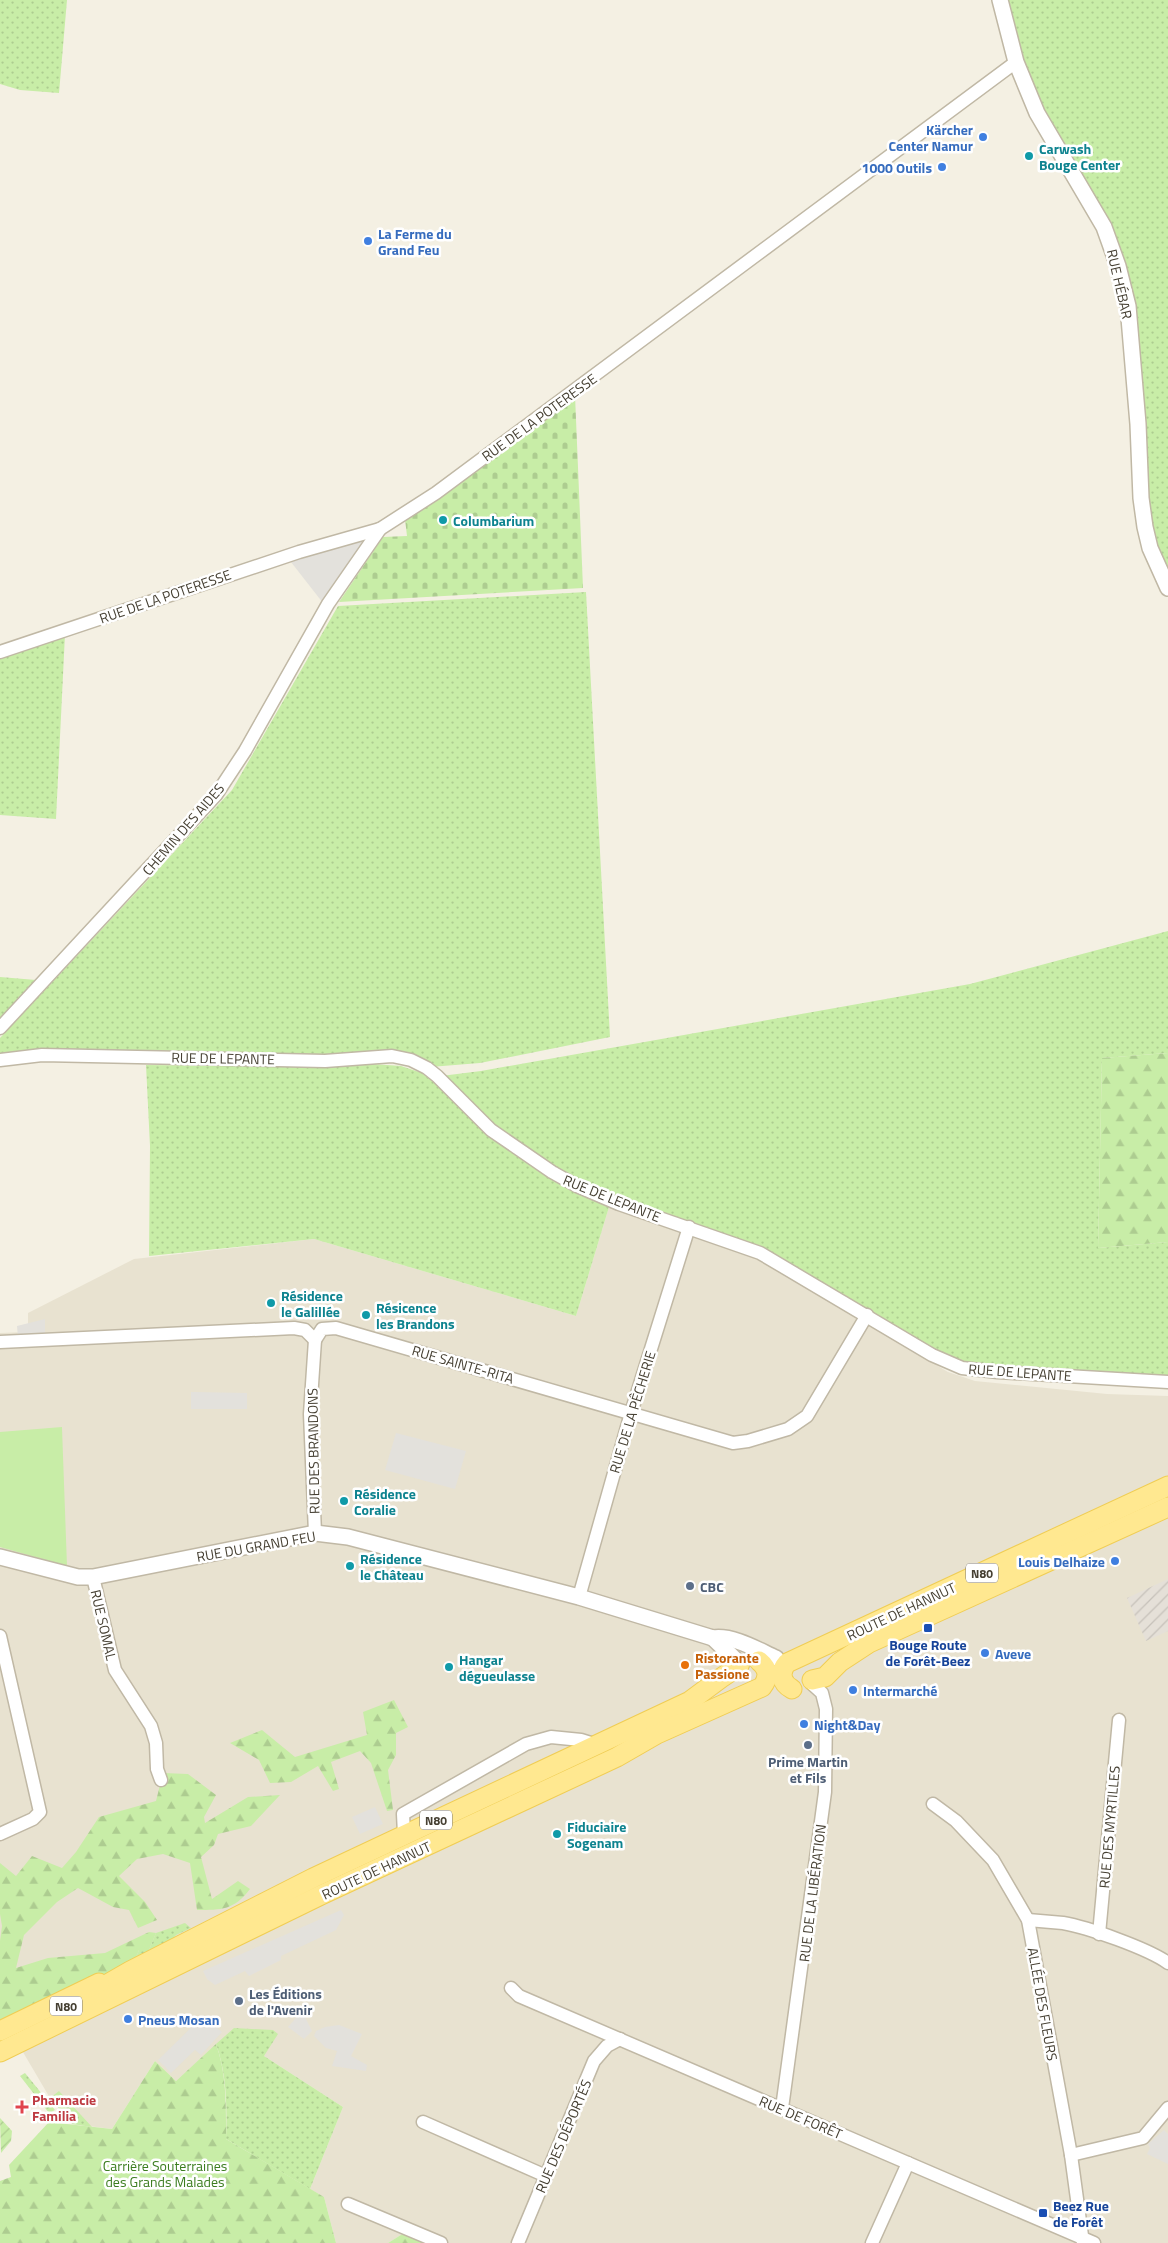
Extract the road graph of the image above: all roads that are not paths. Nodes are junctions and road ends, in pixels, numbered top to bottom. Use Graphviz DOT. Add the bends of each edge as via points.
graph roads {
  1 [pos="1000,0"];
  2 [pos="1016,62"];
  3 [pos="380,529"];
  4 [pos="1168,588"];
  5 [pos="0,652"];
  6 [pos="0,1028"];
  7 [pos="0,1060"];
  8 [pos="689,1228"];
  9 [pos="867,1315"];
  10 [pos="315,1340"];
  11 [pos="0,1342"];
  12 [pos="1168,1382"];
  13 [pos="632,1413"];
  14 [pos="1168,1486"];
  15 [pos="1168,1507"];
  16 [pos="315,1533"];
  17 [pos="0,1557"];
  18 [pos="93,1577"];
  19 [pos="579,1597"];
  20 [pos="0,1636"];
  21 [pos="764,1660"];
  22 [pos="811,1682"];
  23 [pos="792,1689"];
  24 [pos="755,1690"];
  25 [pos="1119,1720"];
  26 [pos="597,1745"];
  27 [pos="161,1780"];
  28 [pos="933,1804"];
  29 [pos="0,1834"];
  30 [pos="404,1834"];
  31 [pos="1028,1920"];
  32 [pos="1099,1934"];
  33 [pos="1168,1963"];
  34 [pos="130,1971"];
  35 [pos="511,1988"];
  36 [pos="45,2030"];
  37 [pos="0,2031"];
  38 [pos="0,2039"];
  39 [pos="620,2039"];
  40 [pos="0,2052"];
  41 [pos="0,2060"];
  42 [pos="782,2108"];
  43 [pos="1168,2108"];
  44 [pos="423,2122"];
  45 [pos="1071,2155"];
  46 [pos="908,2163"];
  47 [pos="546,2176"];
  48 [pos="348,2204"];
  49 [pos="1087,2242"];
  50 [pos="441,2243"];
  51 [pos="518,2243"];
  52 [pos="872,2243"];
  1 -- 2 [label="street, RUE HÉBAR"];
  2 -- 3 [label="street, RUE DE LA POTERESSE" via="436,493"];
  2 -- 4 [label="street, RUE HÉBAR" via="1037,113 1104,227 1118,266 1128,306 1145,527 1150,548"];
  3 -- 5 [label="street, RUE DE LA POTERESSE" via="299,552"];
  3 -- 6 [label="street, CHEMIN DES AIDES" via="328,604 245,751 216,795"];
  7 -- 8 [label="street, RUE DE LEPANTE" via="42,1056 325,1060 392,1056 411,1060 427,1068 491,1130 552,1172 618,1204"];
  8 -- 9 [label="street, RUE DE LEPANTE" via="760,1253"];
  8 -- 13 [label="street, RUE DE LA PÊCHERIE"];
  9 -- 12 [label="street, RUE DE LEPANTE" via="932,1355 962,1368"];
  9 -- 13 [label="street, RUE SAINTE-RITA" via="807,1416 788,1429 733,1443"];
  10 -- 11 [label="street" via="305,1330 294,1328"];
  10 -- 13 [label="street, RUE SAINTE-RITA" via="322,1329 336,1328"];
  10 -- 16 [label="street, RUE DES BRANDONS" via="310,1414"];
  13 -- 19 [label="street, RUE DE LA PÊCHERIE"];
  14 -- 21 [label="main road, ROUTE DE HANNUT / N80"];
  15 -- 22 [label="main road, ROUTE DE HANNUT / N80" via="869,1643 840,1662 825,1677"];
  16 -- 18 [label="street, RUE DU GRAND FEU"];
  16 -- 19 [label="street, RUE DU GRAND FEU" via="348,1537"];
  17 -- 18 [label="street, RUE DU GRAND FEU" via="78,1577"];
  18 -- 27 [label="street, RUE SOMAL" via="115,1670 151,1726"];
  19 -- 21 [label="street, RUE DU GRAND FEU" via="713,1638"];
  20 -- 29 [label="street" via="40,1812"];
  21 -- 22 [label="main road" via="808,1663 813,1674"];
  21 -- 23 [label="main road" via="785,1666 782,1677 787,1687"];
  21 -- 24 [label="main road" via="737,1677 742,1687"];
  21 -- 26 [label="main road, ROUTE DE HANNUT / N80" via="721,1678 690,1701"];
  22 -- 23 [label="main road, ROUTE DE HANNUT / N80" via="802,1690"];
  22 -- 42 [label="street, RUE DE LA LIBÉRATION" via="822,1693 826,1709 825,1792"];
  23 -- 24 [label="main road, ROUTE DE HANNUT / N80" via="782,1694"];
  24 -- 36 [label="main road, ROUTE DE HANNUT / N80" via="657,1734 617,1757 322,1895"];
  25 -- 32 [label="street, RUE DES MYRTILLES"];
  26 -- 30 [label="main road, ROUTE DE HANNUT / N80"];
  26 -- 30 [label="street, ROUTE DE HANNUT" via="551,1737 526,1744 403,1814"];
  28 -- 31 [label="street, ALLÉE DES FLEURS" via="956,1821 993,1860"];
  30 -- 34 [label="main road, ROUTE DE HANNUT / N80"];
  31 -- 32 [label="street" via="1065,1924"];
  31 -- 45 [label="street, ALLÉE DES FLEURS"];
  32 -- 33 [label="street" via="1155,1954"];
  34 -- 37 [label="main road"];
  34 -- 38 [label="main road, ROUTE DE HANNUT / N80"];
  35 -- 39 [label="street, RUE DE FORÊT" via="519,1996"];
  36 -- 40 [label="main road, ROUTE DE HANNUT / N80"];
  36 -- 41 [label="main road" via="40,2039"];
  39 -- 42 [label="street, RUE DE FORÊT"];
  39 -- 47 [label="street, RUE DES DÉPORTÉS" via="607,2046 594,2061"];
  42 -- 46 [label="street, RUE DE FORÊT"];
  43 -- 45 [label="street" via="1143,2138"];
  44 -- 47 [label="street"];
  45 -- 49 [label="street, ALLÉE DES FLEURS"];
  46 -- 49 [label="street, RUE DE FORÊT"];
  46 -- 52 [label="street"];
  47 -- 51 [label="street, RUE DES DÉPORTÉS"];
  48 -- 50 [label="street"];
}
